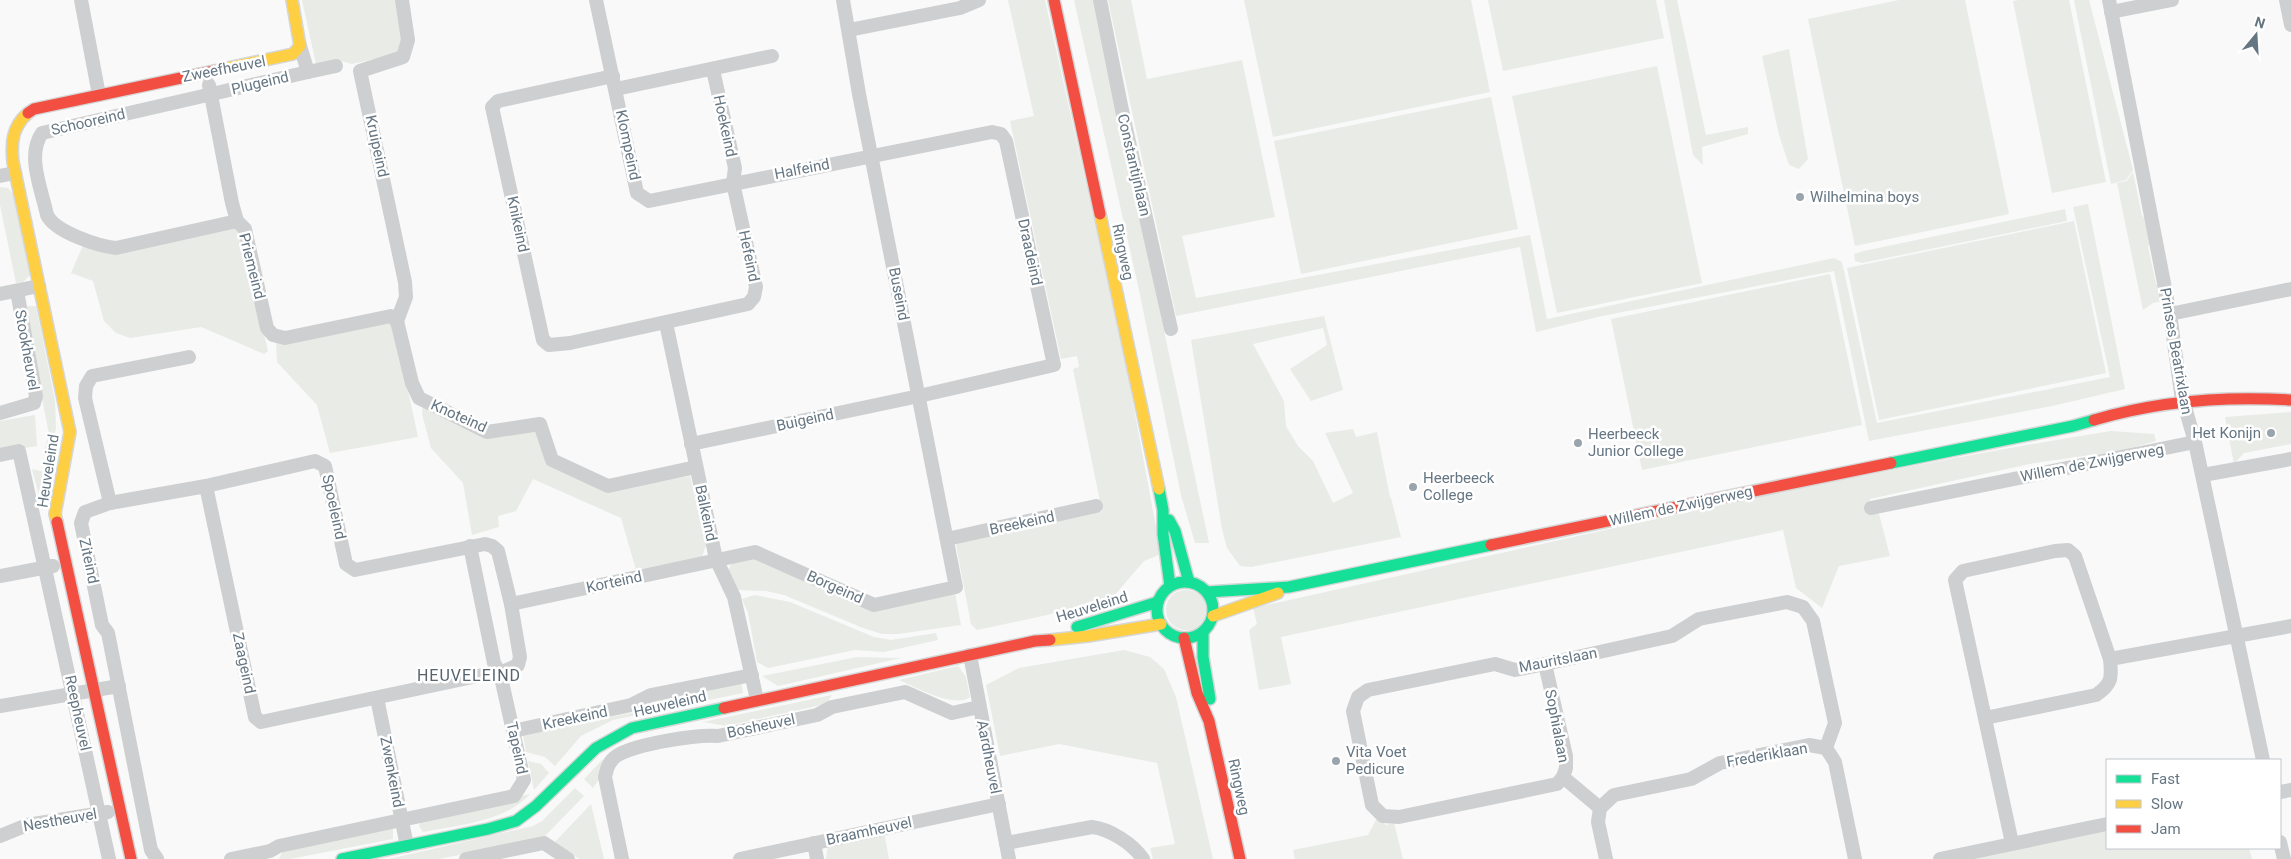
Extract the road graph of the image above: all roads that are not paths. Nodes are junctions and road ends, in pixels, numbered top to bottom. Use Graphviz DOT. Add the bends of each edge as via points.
graph roads {
  1 [pos="81,0"];
  2 [pos="292,0"];
  3 [pos="402,0"];
  4 [pos="596,0"];
  5 [pos="844,0"];
  6 [pos="979,0"];
  7 [pos="1054,0"];
  8 [pos="1100,0"];
  9 [pos="2172,0"];
  10 [pos="2286,0"];
  11 [pos="2110,6"];
  12 [pos="2291,25"];
  13 [pos="849,30"];
  14 [pos="300,46"];
  15 [pos="772,56"];
  16 [pos="336,66"];
  17 [pos="713,70"];
  18 [pos="205,72"];
  19 [pos="308,72"];
  20 [pos="615,82"];
  21 [pos="211,94"];
  22 [pos="98,95"];
  23 [pos="10,145"];
  24 [pos="872,155"];
  25 [pos="15,173"];
  26 [pos="0,176"];
  27 [pos="733,183"];
  28 [pos="237,221"];
  29 [pos="39,286"];
  30 [pos="2291,289"];
  31 [pos="17,291"];
  32 [pos="0,294"];
  33 [pos="2170,314"];
  34 [pos="397,321"];
  35 [pos="666,323"];
  36 [pos="1171,329"];
  37 [pos="189,357"];
  38 [pos="919,396"];
  39 [pos="2291,400"];
  40 [pos="2184,406"];
  41 [pos="2291,406"];
  42 [pos="0,413"];
  43 [pos="2195,442"];
  44 [pos="691,444"];
  45 [pos="0,455"];
  46 [pos="2285,460"];
  47 [pos="696,467"];
  48 [pos="2202,474"];
  49 [pos="206,486"];
  50 [pos="110,503"];
  51 [pos="1096,506"];
  52 [pos="1871,508"];
  53 [pos="1163,510"];
  54 [pos="947,539"];
  55 [pos="470,546"];
  56 [pos="716,559"];
  57 [pos="66,562"];
  58 [pos="46,568"];
  59 [pos="0,576"];
  60 [pos="1189,582"];
  61 [pos="1170,586"];
  62 [pos="956,587"];
  63 [pos="1289,588"];
  64 [pos="1207,592"];
  65 [pos="1158,602"];
  66 [pos="511,604"];
  67 [pos="1213,616"];
  68 [pos="1161,624"];
  69 [pos="2291,626"];
  70 [pos="1203,632"];
  71 [pos="2237,637"];
  72 [pos="1184,638"];
  73 [pos="1035,641"];
  74 [pos="970,654"];
  75 [pos="2110,660"];
  76 [pos="1545,664"];
  77 [pos="500,673"];
  78 [pos="752,675"];
  79 [pos="119,686"];
  80 [pos="94,690"];
  81 [pos="74,692"];
  82 [pos="377,698"];
  83 [pos="757,700"];
  84 [pos="0,706"];
  85 [pos="979,708"];
  86 [pos="1985,718"];
  87 [pos="1209,720"];
  88 [pos="513,731"];
  89 [pos="1826,748"];
  90 [pos="2263,759"];
  91 [pos="1563,777"];
  92 [pos="999,804"];
  93 [pos="1600,808"];
  94 [pos="121,809"];
  95 [pos="100,814"];
  96 [pos="401,819"];
  97 [pos="2106,824"];
  98 [pos="0,836"];
  99 [pos="814,843"];
  100 [pos="1006,843"];
  101 [pos="2012,843"];
  102 [pos="407,846"];
  103 [pos="2281,846"];
  104 [pos="352,858"];
  105 [pos="110,859"];
  106 [pos="132,859"];
  107 [pos="157,859"];
  108 [pos="231,859"];
  109 [pos="466,859"];
  110 [pos="568,859"];
  111 [pos="622,859"];
  112 [pos="740,859"];
  113 [pos="817,859"];
  114 [pos="1009,859"];
  115 [pos="1143,859"];
  116 [pos="1240,859"];
  117 [pos="1606,859"];
  118 [pos="1855,859"];
  119 [pos="1940,859"];
  120 [pos="2284,859"];
  1 -- 22 [label="street"];
  2 -- 14 [label="main road"];
  3 -- 34 [label="street, Kruipeind" via="408,40 403,57 360,71 405,282 406,297"];
  4 -- 20 [label="street, Klompeind"];
  5 -- 13 [label="street, Buseind"];
  6 -- 13 [label="street" via="960,8"];
  7 -- 53 [label="main road, Ringweg"];
  8 -- 36 [label="street, Constantijnlaan"];
  9 -- 11 [label="street"];
  10 -- 12 [label="street"];
  11 -- 33 [label="street, Prinses Beatrixlaan"];
  13 -- 24 [label="street, Buseind"];
  14 -- 18 [label="main road, Zweefheuvel" via="294,54 280,58"];
  14 -- 19 [label="street, Plugeind"];
  15 -- 17 [label="street"];
  16 -- 19 [label="street, Plugeind"];
  17 -- 20 [label="street"];
  17 -- 27 [label="street, Hoekeind" via="735,168"];
  18 -- 21 [label="street, Priemeind"];
  18 -- 22 [label="main road, Zweefheuvel"];
  19 -- 21 [label="street, Plugeind"];
  20 -- 27 [label="street, Klompeind" via="637,193 649,201"];
  20 -- 35 [label="street, Knikeind" via="498,101 492,107 543,340 549,345 570,343"];
  21 -- 28 [label="street, Priemeind"];
  21 -- 28 [label="street, Schooreind" via="42,133 34,153 50,222 102,247 116,248"];
  22 -- 23 [label="main road, Zweefheuvel" via="34,109 13,131"];
  23 -- 25 [label="main road, Heuveleind"];
  24 -- 27 [label="street, Halfeind"];
  24 -- 38 [label="street, Buseind"];
  24 -- 38 [label="street, Draadeind" via="992,132 1001,134 1006,141 1054,364"];
  25 -- 26 [label="street"];
  25 -- 29 [label="main road, Heuveleind"];
  27 -- 35 [label="street, Hefeind" via="756,287 754,297 748,304"];
  28 -- 34 [label="street, Priemeind" via="245,229 267,328 273,336 285,338 391,316"];
  29 -- 31 [label="street"];
  29 -- 57 [label="main road, Heuveleind" via="70,432 56,514"];
  30 -- 33 [label="street"];
  31 -- 32 [label="street"];
  31 -- 42 [label="street, Stookheuvel" via="36,396 34,403"];
  33 -- 40 [label="street, Prinses Beatrixlaan"];
  34 -- 47 [label="street, Knoteind" via="412,383 419,398 487,432 540,424 552,460 608,486"];
  35 -- 44 [label="street, Balkeind"];
  37 -- 50 [label="street" via="92,376 86,386 85,398"];
  38 -- 44 [label="street, Buigeind"];
  38 -- 54 [label="street, Buseind"];
  39 -- 40 [label="main road, Willem de Zwijgerweg"];
  40 -- 41 [label="main road, Willem de Zwijgerweg"];
  40 -- 43 [label="street, Prinses Beatrixlaan"];
  40 -- 63 [label="main road, Willem de Zwijgerweg" via="2113,413 2073,426"];
  43 -- 48 [label="street, Prinses Beatrixlaan"];
  43 -- 52 [label="street, Willem de Zwijgerweg"];
  44 -- 47 [label="street, Balkeind"];
  45 -- 58 [label="street, Reepheuvel" via="19,451"];
  46 -- 48 [label="street"];
  47 -- 56 [label="street, Balkeind"];
  48 -- 71 [label="street, Prinses Beatrixlaan"];
  49 -- 50 [label="street, Spoeleind"];
  49 -- 55 [label="street, Spoeleind" via="316,461 325,466 346,564 355,570"];
  49 -- 82 [label="street, Zaageind" via="255,717 261,722"];
  50 -- 79 [label="street, Ziteind" via="84,512 81,523"];
  51 -- 54 [label="street, Breekeind"];
  53 -- 60 [label="main road, Ringweg" via="1175,531"];
  53 -- 61 [label="main road, Ringweg"];
  54 -- 62 [label="street, Buseind"];
  55 -- 66 [label="street, Spoeleind" via="485,544 498,551"];
  55 -- 77 [label="street, Tapeind" via="494,663"];
  56 -- 62 [label="street, Borgeind" via="755,552 874,605"];
  56 -- 66 [label="street, Korteind"];
  56 -- 78 [label="street, Balkeind" via="734,597"];
  57 -- 58 [label="street"];
  57 -- 80 [label="main road, Heuveleind"];
  58 -- 59 [label="street"];
  58 -- 81 [label="street, Reepheuvel"];
  60 -- 61 [label="main road"];
  60 -- 64 [label="main road"];
  61 -- 65 [label="main road"];
  63 -- 64 [label="main road, Willem de Zwijgerweg"];
  63 -- 67 [label="main road, Willem de Zwijgerweg"];
  64 -- 67 [label="main road"];
  65 -- 68 [label="main road"];
  65 -- 73 [label="main road, Heuveleind"];
  66 -- 77 [label="street" via="520,657 518,665"];
  67 -- 70 [label="main road"];
  68 -- 72 [label="main road" via="1174,636"];
  68 -- 73 [label="main road, Heuveleind"];
  69 -- 71 [label="street"];
  70 -- 72 [label="main road"];
  70 -- 87 [label="main road, Ringweg" via="1203,657 1210,690"];
  71 -- 75 [label="street"];
  71 -- 90 [label="street, Prinses Beatrixlaan"];
  72 -- 87 [label="main road, Ringweg" via="1197,692"];
  73 -- 74 [label="main road, Heuveleind"];
  74 -- 83 [label="main road, Heuveleind"];
  74 -- 85 [label="street, Aardheuvel"];
  75 -- 86 [label="street" via="2112,676 2106,688 2096,695"];
  75 -- 86 [label="street" via="2075,556 2068,550 1963,570 1955,580"];
  76 -- 89 [label="street, Mauritslaan" via="1672,636 1699,620 1788,602 1803,607 1813,621 1835,724"];
  76 -- 91 [label="street, Sophialaan" via="1566,756"];
  76 -- 91 [label="street, Mauritslaan" via="1515,670 1496,664 1368,690 1358,697 1352,711 1372,805 1383,816 1399,817 1557,784"];
  77 -- 82 [label="street"];
  77 -- 88 [label="street, Tapeind"];
  78 -- 83 [label="street, Balkeind"];
  78 -- 88 [label="street, Kreekeind" via="651,695 632,705"];
  79 -- 80 [label="street"];
  79 -- 107 [label="street, Ziteind" via="151,850"];
  80 -- 81 [label="street"];
  80 -- 94 [label="main road, Heuveleind"];
  81 -- 84 [label="street"];
  81 -- 95 [label="street, Reepheuvel"];
  82 -- 96 [label="street, Zwenkeind"];
  83 -- 102 [label="main road, Heuveleind" via="632,728 596,748 516,821"];
  85 -- 92 [label="street, Aardheuvel"];
  85 -- 111 [label="street, Bosheuvel" via="952,712 905,692 832,707 808,717 718,736 703,734 617,755 608,764 605,778"];
  86 -- 101 [label="street"];
  87 -- 116 [label="main road, Ringweg"];
  88 -- 96 [label="street, Tapeind" via="524,780 514,796"];
  89 -- 93 [label="street, Frederiklaan" via="1809,745 1720,763 1691,779 1614,795"];
  89 -- 118 [label="street" via="1835,762"];
  91 -- 93 [label="street, Sophialaan"];
  92 -- 99 [label="street, Braamheuvel"];
  92 -- 100 [label="street, Aardheuvel"];
  93 -- 117 [label="street" via="1598,822"];
  94 -- 95 [label="street, Nestheuvel"];
  94 -- 106 [label="main road, Heuveleind"];
  95 -- 98 [label="street, Nestheuvel" via="27,825"];
  95 -- 105 [label="street, Reepheuvel"];
  96 -- 102 [label="street, Zwenkeind"];
  96 -- 108 [label="street"];
  97 -- 101 [label="street"];
  99 -- 112 [label="street, Braamheuvel"];
  99 -- 113 [label="street"];
  100 -- 114 [label="street, Aardheuvel"];
  100 -- 115 [label="street" via="1103,828 1137,850"];
  101 -- 119 [label="street"];
  102 -- 104 [label="main road, Heuveleind"];
  103 -- 120 [label="street"];
  109 -- 110 [label="street" via="544,843"];
}
